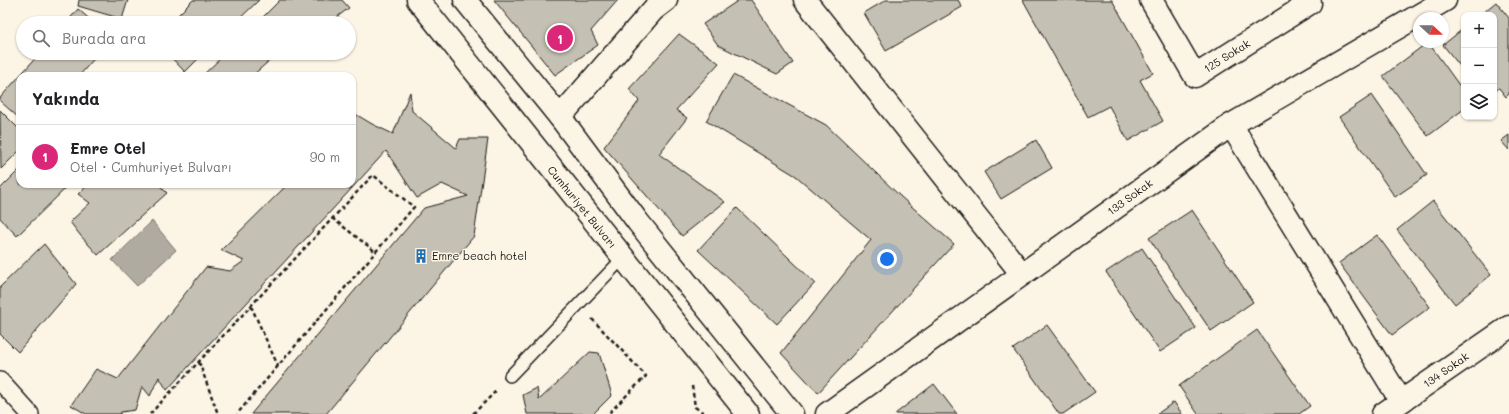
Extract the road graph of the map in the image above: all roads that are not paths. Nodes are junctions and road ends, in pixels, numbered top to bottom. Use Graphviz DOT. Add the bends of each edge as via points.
graph roads {
  1 [pos="418,0"];
  2 [pos="465,0"];
  3 [pos="666,0"];
  4 [pos="806,0"];
  5 [pos="1151,0"];
  6 [pos="1308,0"];
  7 [pos="1445,0"];
  8 [pos="560,117"];
  9 [pos="1231,125"];
  10 [pos="623,258"];
  11 [pos="1022,274"];
  12 [pos="1509,327"];
  13 [pos="510,376"];
  14 [pos="0,381"];
  15 [pos="1401,401"];
  16 [pos="30,414"];
  17 [pos="748,414"];
  18 [pos="792,414"];
  19 [pos="827,414"];
  20 [pos="1383,414"];
  1 -- 10 [label="street, Cumhuriyet Bulvarı"];
  2 -- 8 [label="street"];
  3 -- 8 [label="street" via="653,10"];
  4 -- 11 [label="street"];
  5 -- 6 [label="street, 125 Sokak" via="1195,76 1310,3"];
  7 -- 9 [label="street, 133 Sokak"];
  8 -- 18 [label="street" via="638,222"];
  9 -- 11 [label="street, 133 Sokak"];
  9 -- 15 [label="street"];
  10 -- 13 [label="lane"];
  10 -- 17 [label="street, Cumhuriyet Bulvarı"];
  11 -- 19 [label="street, 133 Sokak"];
  12 -- 15 [label="street, 134 Sokak"];
  14 -- 16 [label="street"];
  15 -- 20 [label="street, 134 Sokak"];
}
